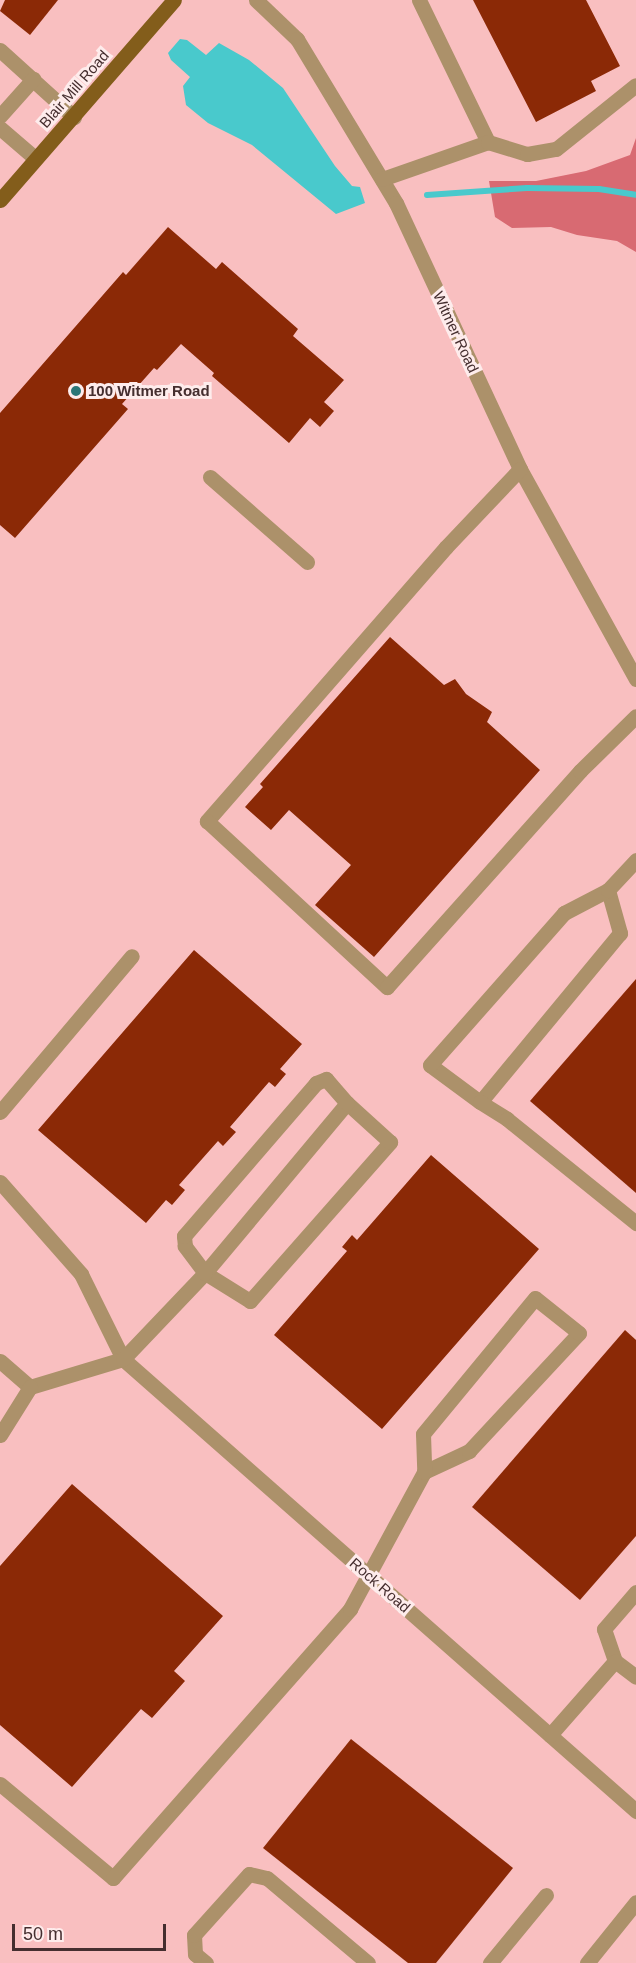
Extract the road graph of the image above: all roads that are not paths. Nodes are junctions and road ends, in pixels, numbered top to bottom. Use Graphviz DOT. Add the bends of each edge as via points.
graph roads {
  1 [pos="174,0"];
  2 [pos="256,0"];
  3 [pos="419,0"];
  4 [pos="0,50"];
  5 [pos="33,79"];
  6 [pos="636,85"];
  7 [pos="0,116"];
  8 [pos="74,117"];
  9 [pos="0,128"];
  10 [pos="488,142"];
  11 [pos="35,158"];
  12 [pos="382,179"];
  13 [pos="0,200"];
  14 [pos="520,469"];
  15 [pos="210,477"];
  16 [pos="307,562"];
  17 [pos="636,679"];
  18 [pos="636,716"];
  19 [pos="636,860"];
  20 [pos="609,890"];
  21 [pos="132,956"];
  22 [pos="480,1102"];
  23 [pos="347,1103"];
  24 [pos="0,1112"];
  25 [pos="0,1182"];
  26 [pos="636,1223"];
  27 [pos="205,1273"];
  28 [pos="123,1359"];
  29 [pos="0,1361"];
  30 [pos="30,1387"];
  31 [pos="0,1435"];
  32 [pos="424,1472"];
  33 [pos="367,1573"];
  34 [pos="636,1593"];
  35 [pos="615,1660"];
  36 [pos="636,1677"];
  37 [pos="550,1735"];
  38 [pos="0,1784"];
  39 [pos="636,1811"];
  40 [pos="546,1895"];
  41 [pos="636,1902"];
  42 [pos="206,1963"];
  43 [pos="368,1963"];
  44 [pos="490,1963"];
  45 [pos="587,1963"];
  1 -- 8 [label="main road, Blair Mill Road"];
  2 -- 12 [label="street, Witmer Road" via="297,39"];
  3 -- 10 [label="street"];
  4 -- 5 [label="street"];
  5 -- 7 [label="street"];
  5 -- 8 [label="street"];
  6 -- 10 [label="street" via="556,149 527,154"];
  8 -- 11 [label="main road, Blair Mill Road"];
  9 -- 11 [label="street"];
  10 -- 12 [label="street"];
  11 -- 13 [label="main road, Blair Mill Road"];
  12 -- 14 [label="street, Witmer Road"];
  14 -- 17 [label="street, Witmer Road"];
  14 -- 18 [label="street" via="207,821 387,987 580,771"];
  15 -- 16 [label="street"];
  19 -- 20 [label="street"];
  20 -- 22 [label="street" via="620,933"];
  20 -- 22 [label="street" via="564,913 430,1065"];
  21 -- 24 [label="street"];
  22 -- 26 [label="street" via="507,1119"];
  23 -- 27 [label="street"];
  23 -- 27 [label="street" via="326,1079 316,1083 184,1236 185,1246"];
  23 -- 27 [label="street" via="390,1142 250,1301"];
  25 -- 28 [label="street" via="81,1274"];
  27 -- 28 [label="street"];
  28 -- 30 [label="street"];
  28 -- 33 [label="street, Rock Road"];
  29 -- 30 [label="street"];
  30 -- 31 [label="street"];
  32 -- 32 [label="street" via="470,1451 579,1333 536,1298 423,1434"];
  32 -- 33 [label="street"];
  33 -- 37 [label="street, Rock Road"];
  33 -- 38 [label="street" via="350,1609 113,1878"];
  34 -- 35 [label="street" via="604,1629"];
  35 -- 36 [label="street"];
  35 -- 37 [label="street"];
  37 -- 39 [label="street, Rock Road"];
  40 -- 44 [label="street"];
  41 -- 45 [label="street"];
  42 -- 43 [label="street" via="195,1954 194,1935 249,1874 267,1878"];
}
